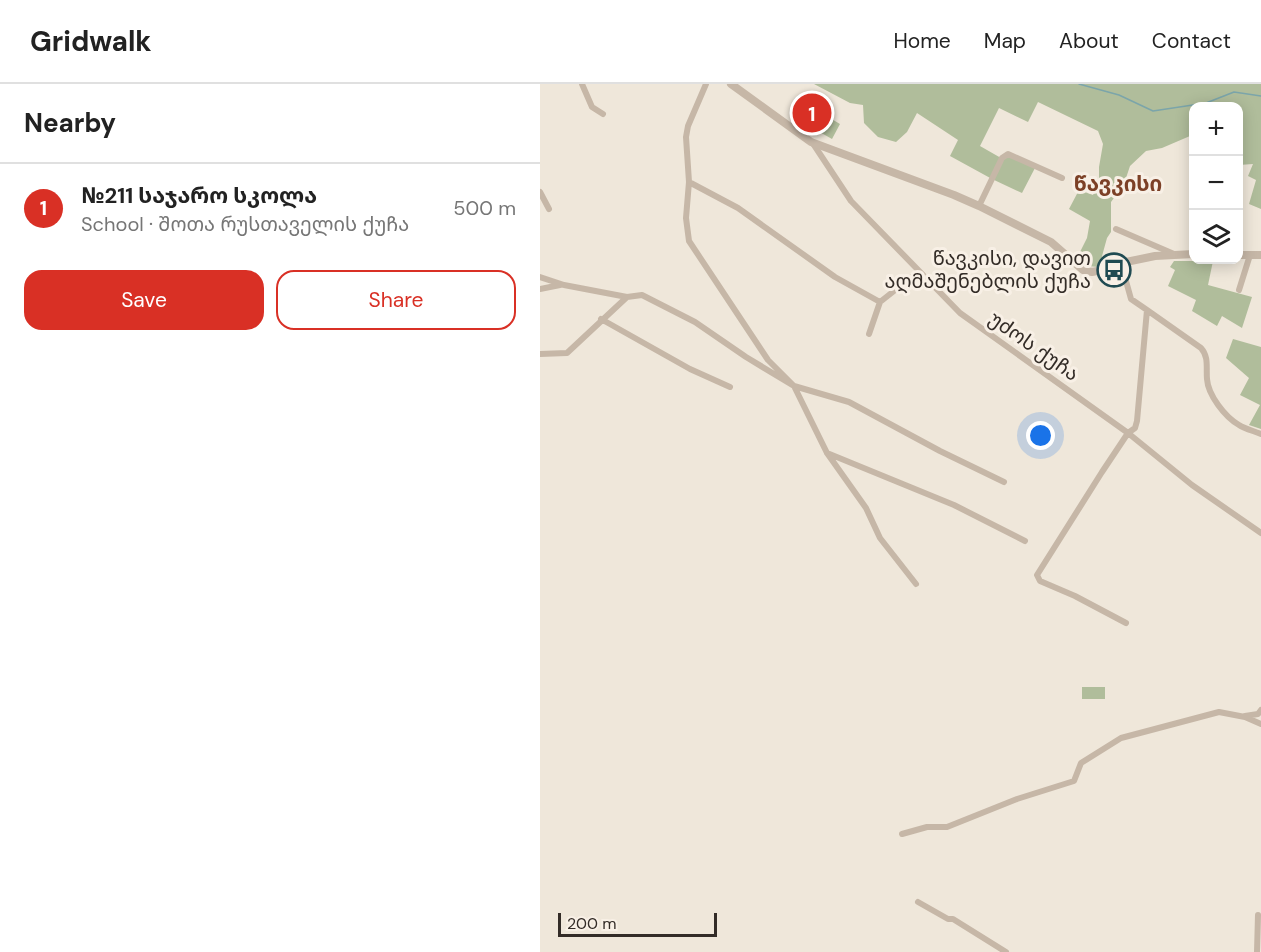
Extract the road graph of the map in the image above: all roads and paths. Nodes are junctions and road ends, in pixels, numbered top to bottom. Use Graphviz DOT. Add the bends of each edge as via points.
graph roads {
  1 [pos="582,84"];
  2 [pos="706,84"];
  3 [pos="731,84"];
  4 [pos="603,114"];
  5 [pos="811,142"];
  6 [pos="1062,178"];
  7 [pos="689,182"];
  8 [pos="540,192"];
  9 [pos="979,206"];
  10 [pos="549,209"];
  11 [pos="1116,229"];
  12 [pos="1175,254"];
  13 [pos="1189,254"];
  14 [pos="1243,255"];
  15 [pos="1250,255"];
  16 [pos="1261,255"];
  17 [pos="1121,263"];
  18 [pos="918,272"];
  19 [pos="540,277"];
  20 [pos="564,285"];
  21 [pos="540,289"];
  22 [pos="1239,290"];
  23 [pos="627,297"];
  24 [pos="880,302"];
  25 [pos="1147,310"];
  26 [pos="601,319"];
  27 [pos="869,334"];
  28 [pos="540,354"];
  29 [pos="794,386"];
  30 [pos="730,387"];
  31 [pos="1128,434"];
  32 [pos="1261,434"];
  33 [pos="827,453"];
  34 [pos="1004,482"];
  35 [pos="1261,533"];
  36 [pos="1025,541"];
  37 [pos="916,584"];
  38 [pos="1126,623"];
  39 [pos="1261,710"];
  40 [pos="1245,717"];
  41 [pos="1261,724"];
  42 [pos="902,834"];
  43 [pos="918,902"];
  44 [pos="1258,915"];
  45 [pos="1006,952"];
  46 [pos="1257,952"];
  1 -- 4 [label="street" via="592,106"];
  2 -- 7 [label="street" via="686,137"];
  3 -- 5 [label="street"];
  5 -- 9 [label="street"];
  5 -- 18 [label="street, უძოს ქუჩა" via="851,201"];
  6 -- 9 [label="street" via="1008,154 1002,158"];
  7 -- 24 [label="street" via="738,208 835,277"];
  7 -- 29 [label="street" via="689,241 768,360"];
  8 -- 10 [label="street"];
  9 -- 17 [label="street" via="1051,242 1083,270 1092,272"];
  11 -- 12 [label="street"];
  12 -- 13 [label="street"];
  12 -- 17 [label="street"];
  14 -- 15 [label="street"];
  15 -- 16 [label="street"];
  15 -- 22 [label="street"];
  17 -- 25 [label="street" via="1131,299"];
  18 -- 24 [label="street"];
  18 -- 31 [label="street, უძოს ქუჩა" via="960,313"];
  19 -- 20 [label="street"];
  20 -- 21 [label="street"];
  20 -- 23 [label="street"];
  23 -- 26 [label="street"];
  23 -- 29 [label="street" via="642,295 657,301"];
  24 -- 27 [label="street"];
  25 -- 31 [label="street" via="1137,421"];
  25 -- 32 [label="street" via="1206,353 1212,395 1239,425"];
  26 -- 28 [label="street" via="567,353"];
  26 -- 30 [label="street"];
  29 -- 33 [label="street"];
  29 -- 34 [label="street" via="849,402"];
  31 -- 35 [label="street, უძოს ქუჩა"];
  31 -- 38 [label="street" via="1037,576 1040,581"];
  33 -- 36 [label="street" via="954,505"];
  33 -- 37 [label="street" via="866,508 880,538"];
  39 -- 40 [label="street"];
  40 -- 41 [label="street"];
  40 -- 42 [label="street" via="1219,712 1121,738 1081,763 1074,781 947,827 927,827"];
  43 -- 45 [label="street"];
  44 -- 46 [label="street"];
}
